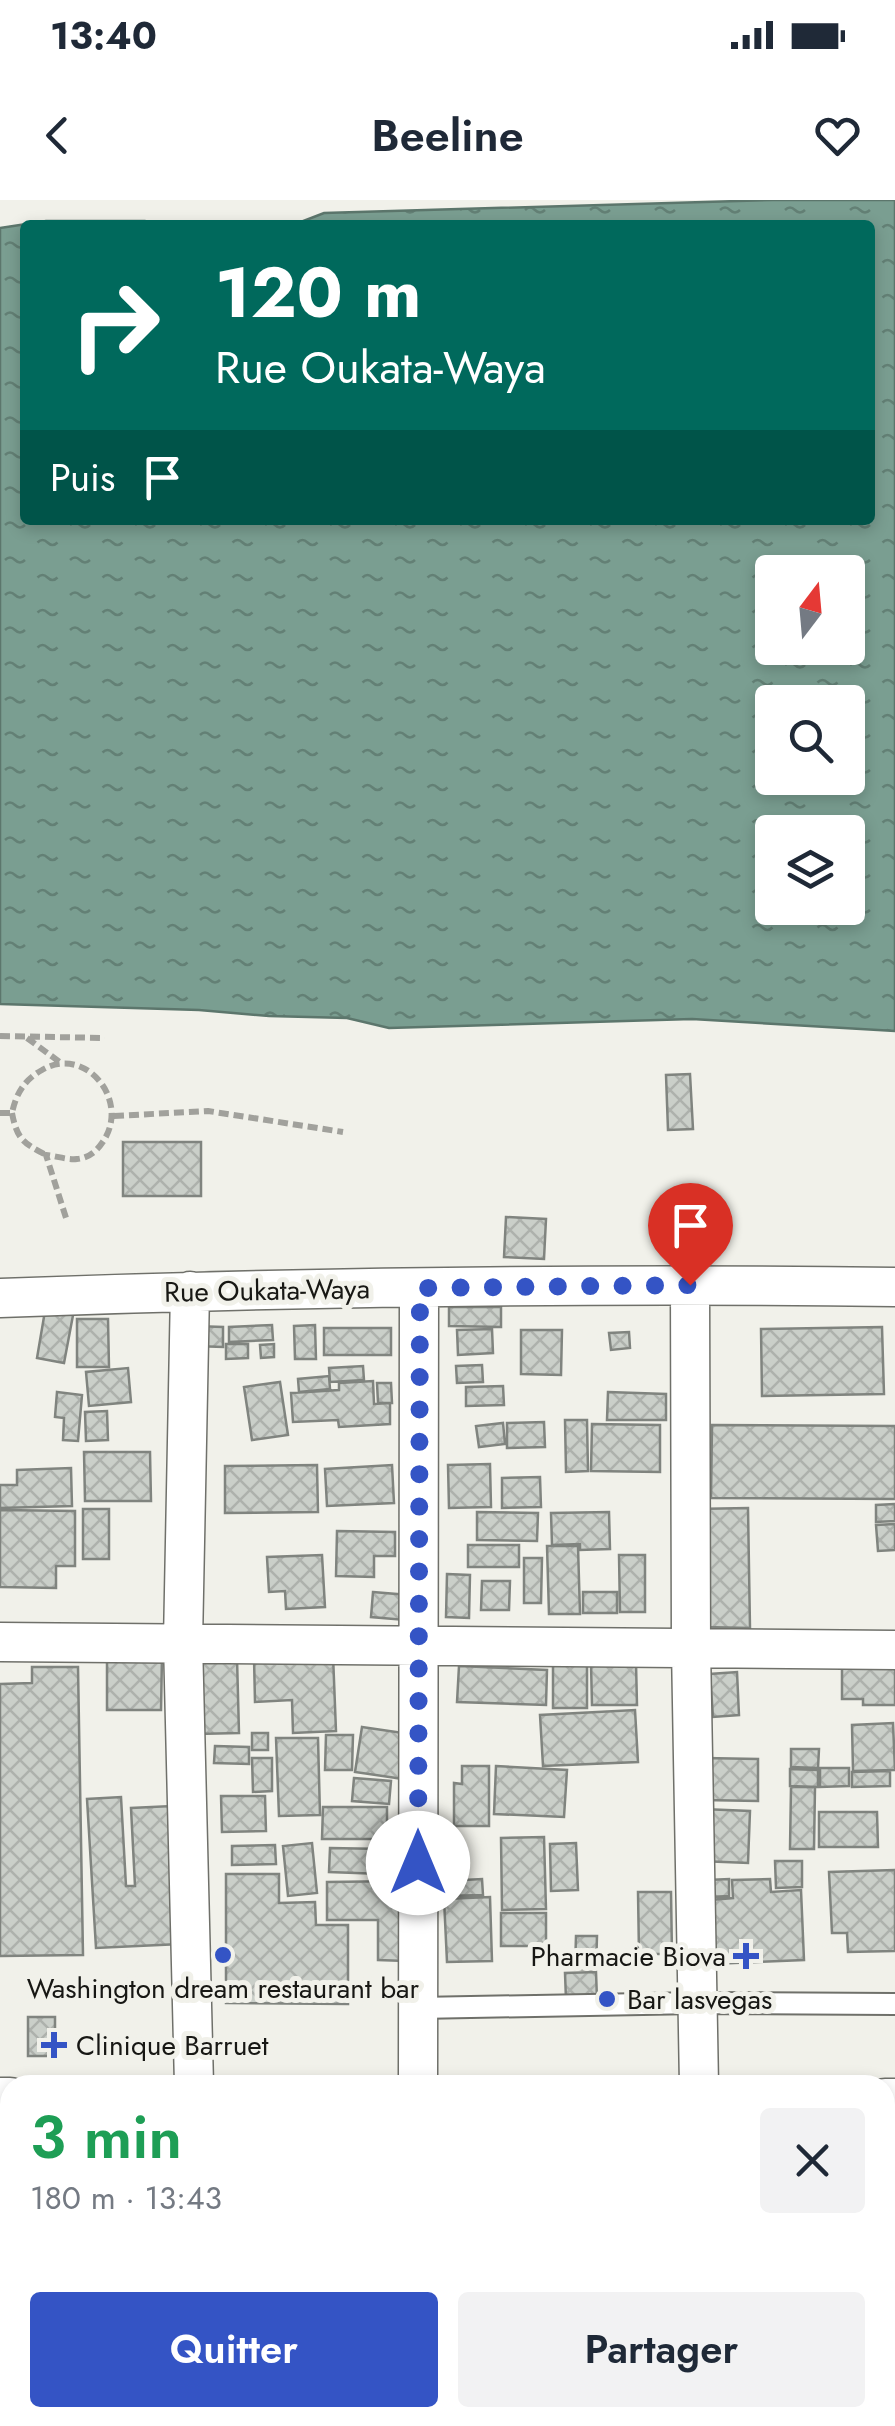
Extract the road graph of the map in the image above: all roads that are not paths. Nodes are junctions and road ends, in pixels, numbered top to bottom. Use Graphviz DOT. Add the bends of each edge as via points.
graph roads {
  1 [pos="690,1285"];
  2 [pos="895,1287"];
  3 [pos="420,1288"];
  4 [pos="190,1291"];
  5 [pos="0,1298"];
  6 [pos="0,1642"];
  7 [pos="183,1642"];
  8 [pos="420,1646"];
  9 [pos="690,1648"];
  10 [pos="895,1650"];
  11 [pos="697,2004"];
  12 [pos="895,2004"];
  13 [pos="418,2008"];
  14 [pos="194,2075"];
  15 [pos="418,2075"];
  16 [pos="698,2075"];
  1 -- 2 [label="street, Rue Oukata-Waya"];
  1 -- 3 [label="street, Rue Oukata-Waya"];
  1 -- 9 [label="street"];
  3 -- 4 [label="street, Rue Oukata-Waya"];
  3 -- 8 [label="street"];
  4 -- 5 [label="street, Rue Oukata-Waya"];
  4 -- 7 [label="street"];
  6 -- 7 [label="street"];
  7 -- 8 [label="street"];
  7 -- 14 [label="street"];
  8 -- 9 [label="street"];
  8 -- 13 [label="street"];
  9 -- 10 [label="street"];
  9 -- 11 [label="street"];
  11 -- 12 [label="lane"];
  11 -- 13 [label="lane"];
  11 -- 16 [label="street"];
  13 -- 15 [label="street"];
}
